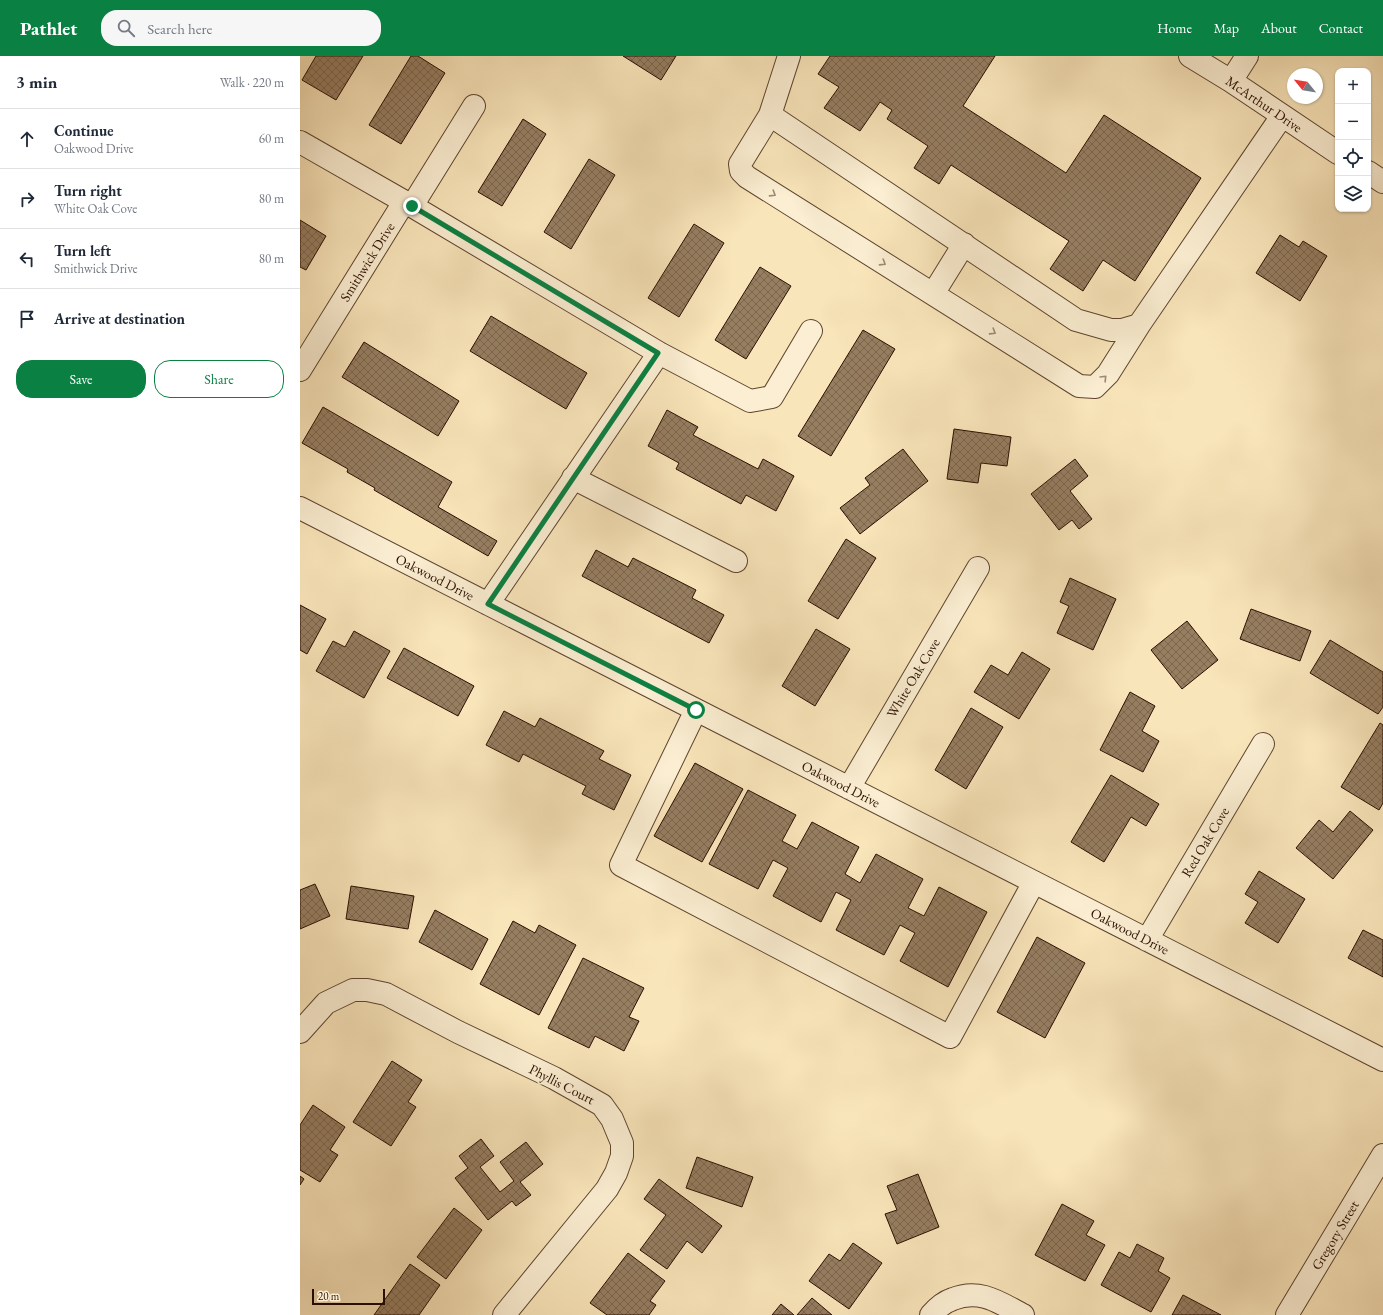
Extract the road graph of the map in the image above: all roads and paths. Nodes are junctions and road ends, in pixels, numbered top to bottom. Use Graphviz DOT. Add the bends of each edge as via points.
graph roads {
  1 [pos="789,56"];
  2 [pos="1190,56"];
  3 [pos="1247,56"];
  4 [pos="1231,81"];
  5 [pos="474,106"];
  6 [pos="770,115"];
  7 [pos="1282,116"];
  8 [pos="300,142"];
  9 [pos="1335,151"];
  10 [pos="1371,174"];
  11 [pos="1383,182"];
  12 [pos="408,204"];
  13 [pos="964,244"];
  14 [pos="933,294"];
  15 [pos="1139,325"];
  16 [pos="812,331"];
  17 [pos="658,353"];
  18 [pos="300,370"];
  19 [pos="573,478"];
  20 [pos="300,508"];
  21 [pos="736,561"];
  22 [pos="978,568"];
  23 [pos="488,604"];
  24 [pos="696,710"];
  25 [pos="1263,744"];
  26 [pos="849,788"];
  27 [pos="1034,882"];
  28 [pos="1147,940"];
  29 [pos="300,1032"];
  30 [pos="1383,1060"];
  31 [pos="1383,1155"];
  32 [pos="504,1315"];
  33 [pos="931,1315"];
  34 [pos="1023,1315"];
  35 [pos="1287,1315"];
  1 -- 6 [label="street"];
  2 -- 4 [label="street, McArthur Drive"];
  3 -- 4 [label="street"];
  4 -- 7 [label="street, McArthur Drive"];
  5 -- 12 [label="street, Smithwick Drive"];
  6 -- 13 [label="street"];
  6 -- 14 [label="street, one-way" via="740,164 741,171"];
  7 -- 9 [label="street, McArthur Drive"];
  7 -- 15 [label="street"];
  8 -- 12 [label="street"];
  10 -- 11 [label="street"];
  12 -- 17 [label="street"];
  12 -- 18 [label="street, Smithwick Drive"];
  13 -- 14 [label="street"];
  13 -- 15 [label="street" via="1076,320 1111,330"];
  14 -- 15 [label="street, one-way" via="1079,386 1095,388 1108,374"];
  16 -- 17 [label="street" via="772,397 750,401"];
  17 -- 19 [label="street"];
  19 -- 21 [label="street"];
  19 -- 23 [label="street"];
  20 -- 23 [label="street, Oakwood Drive"];
  22 -- 26 [label="street, White Oak Cove"];
  23 -- 24 [label="street, Oakwood Drive"];
  24 -- 26 [label="street, Oakwood Drive"];
  24 -- 27 [label="street" via="621,865 950,1037"];
  25 -- 28 [label="street, Red Oak Cove"];
  26 -- 27 [label="street, Oakwood Drive"];
  27 -- 28 [label="street, Oakwood Drive"];
  28 -- 30 [label="street, Oakwood Drive"];
  29 -- 32 [label="street, Phyllis Court" via="326,1003 353,990 386,994 602,1104 612,1119 622,1143 622,1156 616,1173 607,1189"];
  31 -- 35 [label="street, Gregory Street"];
  33 -- 34 [label="street" via="946,1302 962,1295 975,1294 988,1297"];
}
